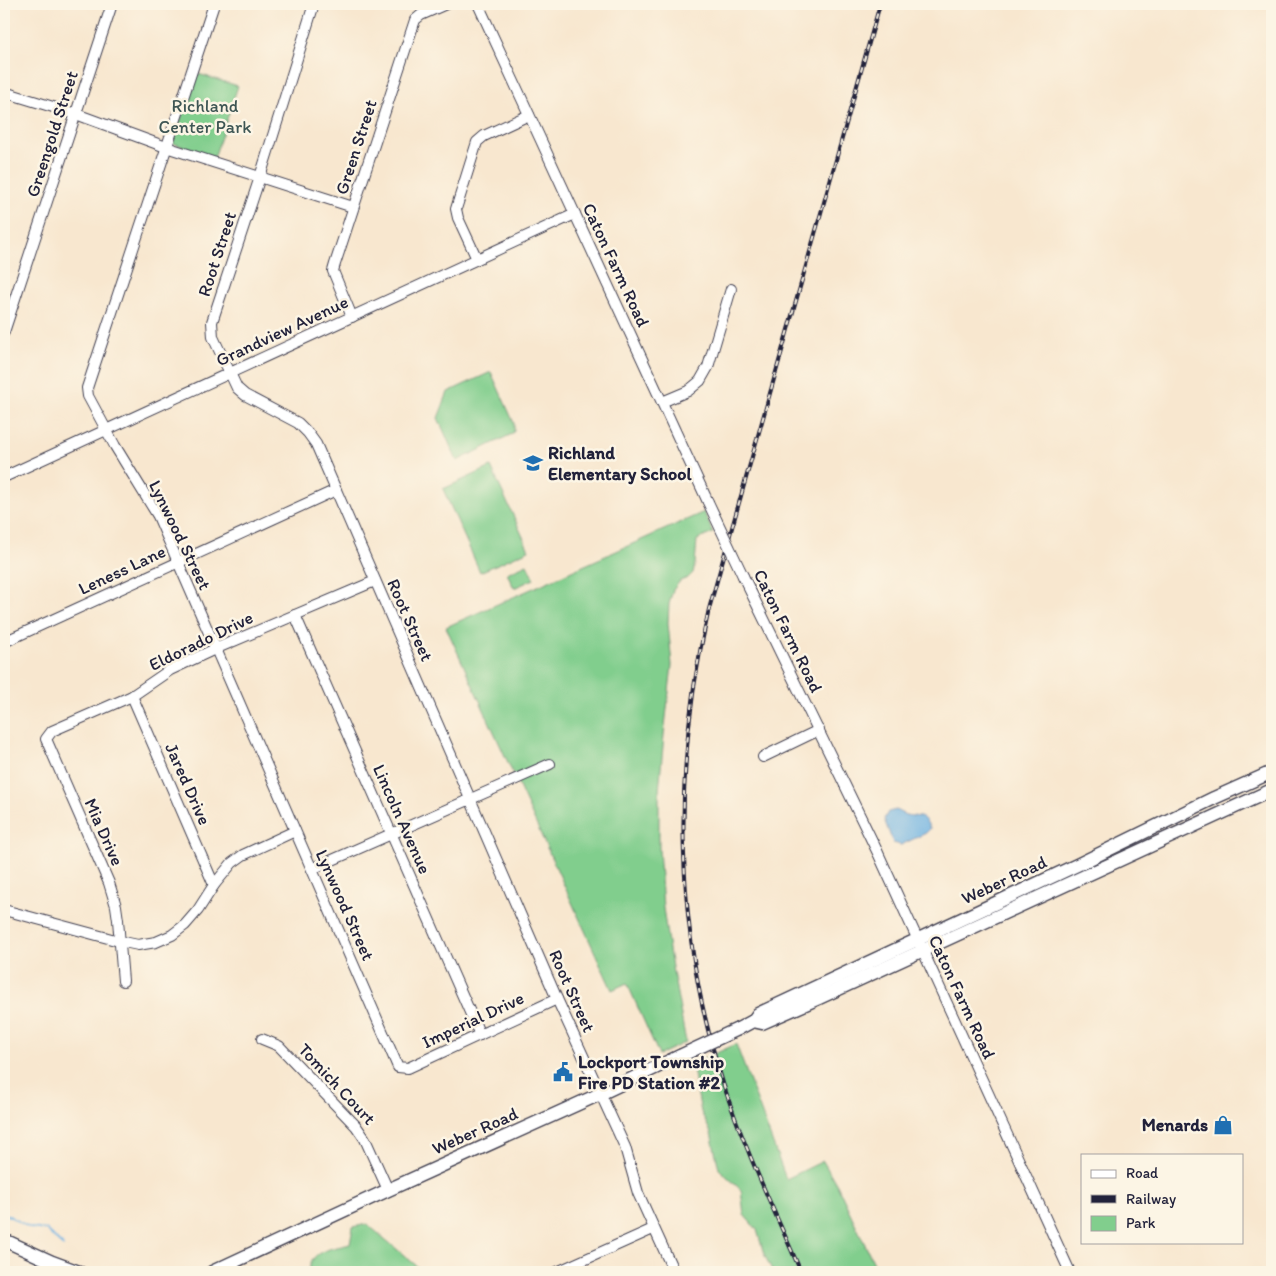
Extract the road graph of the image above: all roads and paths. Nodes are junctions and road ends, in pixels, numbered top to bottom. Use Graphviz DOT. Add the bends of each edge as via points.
graph roads {
  1 [pos="112,4"];
  2 [pos="214,4"];
  3 [pos="314,4"];
  4 [pos="446,4"];
  5 [pos="478,4"];
  6 [pos="4,92"];
  7 [pos="76,114"];
  8 [pos="529,115"];
  9 [pos="166,147"];
  10 [pos="260,177"];
  11 [pos="353,207"];
  12 [pos="575,214"];
  13 [pos="477,259"];
  14 [pos="731,289"];
  15 [pos="6,315"];
  16 [pos="352,317"];
  17 [pos="4,332"];
  18 [pos="230,373"];
  19 [pos="662,402"];
  20 [pos="107,430"];
  21 [pos="4,478"];
  22 [pos="336,490"];
  23 [pos="177,562"];
  24 [pos="375,581"];
  25 [pos="295,616"];
  26 [pos="4,642"];
  27 [pos="215,650"];
  28 [pos="132,696"];
  29 [pos="818,730"];
  30 [pos="46,739"];
  31 [pos="763,757"];
  32 [pos="550,764"];
  33 [pos="1272,772"];
  34 [pos="1272,790"];
  35 [pos="471,800"];
  36 [pos="295,831"];
  37 [pos="392,835"];
  38 [pos="312,870"];
  39 [pos="214,885"];
  40 [pos="4,910"];
  41 [pos="119,941"];
  42 [pos="921,945"];
  43 [pos="123,981"];
  44 [pos="557,999"];
  45 [pos="480,1035"];
  46 [pos="262,1039"];
  47 [pos="402,1067"];
  48 [pos="600,1094"];
  49 [pos="388,1190"];
  50 [pos="653,1228"];
  51 [pos="4,1240"];
  52 [pos="50,1267"];
  53 [pos="79,1272"];
  54 [pos="212,1272"];
  55 [pos="557,1272"];
  56 [pos="674,1272"];
  57 [pos="1070,1272"];
  1 -- 7 [label="street, Greengold Street"];
  2 -- 9 [label="street, Lynwood Street"];
  3 -- 10 [label="street, Root Street"];
  4 -- 11 [label="street, Green Street" via="415,20"];
  5 -- 8 [label="street, Caton Farm Road"];
  6 -- 7 [label="street"];
  7 -- 9 [label="street"];
  7 -- 15 [label="street, Greengold Street"];
  8 -- 12 [label="street, Caton Farm Road"];
  8 -- 13 [label="street" via="478,142 456,208"];
  9 -- 10 [label="street"];
  9 -- 20 [label="street, Lynwood Street" via="87,388 88,396"];
  10 -- 11 [label="street"];
  10 -- 18 [label="street, Root Street" via="212,322 213,337"];
  11 -- 16 [label="street, Green Street" via="333,271"];
  12 -- 13 [label="street, Grandview Avenue"];
  12 -- 19 [label="street, Caton Farm Road"];
  13 -- 16 [label="street, Grandview Avenue"];
  14 -- 19 [label="street" via="708,367 700,381 688,391"];
  15 -- 17 [label="street, Greengold Street"];
  16 -- 18 [label="street, Grandview Avenue"];
  18 -- 20 [label="street, Grandview Avenue"];
  18 -- 22 [label="street, Root Street" via="237,388 245,395 298,424 308,433"];
  19 -- 29 [label="street, Caton Farm Road, bridge"];
  20 -- 21 [label="street, Grandview Avenue"];
  20 -- 23 [label="street, Lynwood Street" via="158,516"];
  22 -- 23 [label="street, Leness Lane"];
  22 -- 24 [label="street, Root Street"];
  23 -- 26 [label="street, Leness Lane"];
  23 -- 27 [label="street, Lynwood Street"];
  24 -- 25 [label="street, Eldorado Drive"];
  24 -- 35 [label="street, Root Street"];
  25 -- 27 [label="street, Eldorado Drive"];
  25 -- 37 [label="street, Lincoln Avenue"];
  27 -- 28 [label="street, Eldorado Drive" via="170,670"];
  27 -- 36 [label="street, Lynwood Street"];
  28 -- 30 [label="street, Eldorado Drive" via="52,731"];
  28 -- 39 [label="street, Jared Drive"];
  29 -- 31 [label="street"];
  29 -- 42 [label="street, Caton Farm Road"];
  30 -- 41 [label="street, Mia Drive" via="109,883 116,906"];
  32 -- 35 [label="street"];
  33 -- 42 [label="main road, Weber Road" via="1077,865"];
  34 -- 42 [label="main road, Weber Road"];
  35 -- 37 [label="street"];
  35 -- 44 [label="street, Root Street"];
  36 -- 38 [label="street, Lynwood Street"];
  36 -- 39 [label="street" via="243,855"];
  37 -- 38 [label="street"];
  37 -- 45 [label="street, Lincoln Avenue"];
  38 -- 47 [label="street, Lynwood Street" via="398,1067"];
  39 -- 41 [label="street" via="198,910 172,935 138,945"];
  40 -- 41 [label="street"];
  41 -- 43 [label="street, Mia Drive"];
  42 -- 48 [label="main road, Weber Road, bridge" via="758,1014 754,1021"];
  42 -- 57 [label="street, Caton Farm Road"];
  44 -- 45 [label="street, Imperial Drive"];
  44 -- 48 [label="street, Root Street"];
  45 -- 47 [label="street, Imperial Drive" via="408,1068"];
  46 -- 49 [label="street, Tomich Court" via="279,1046 356,1126 365,1138"];
  48 -- 49 [label="main road, Weber Road"];
  48 -- 50 [label="street, Root Street" via="625,1147 638,1193"];
  49 -- 54 [label="main road, Weber Road"];
  50 -- 55 [label="street"];
  50 -- 56 [label="street, Root Street"];
  51 -- 52 [label="main road"];
  52 -- 53 [label="main road"];
}
